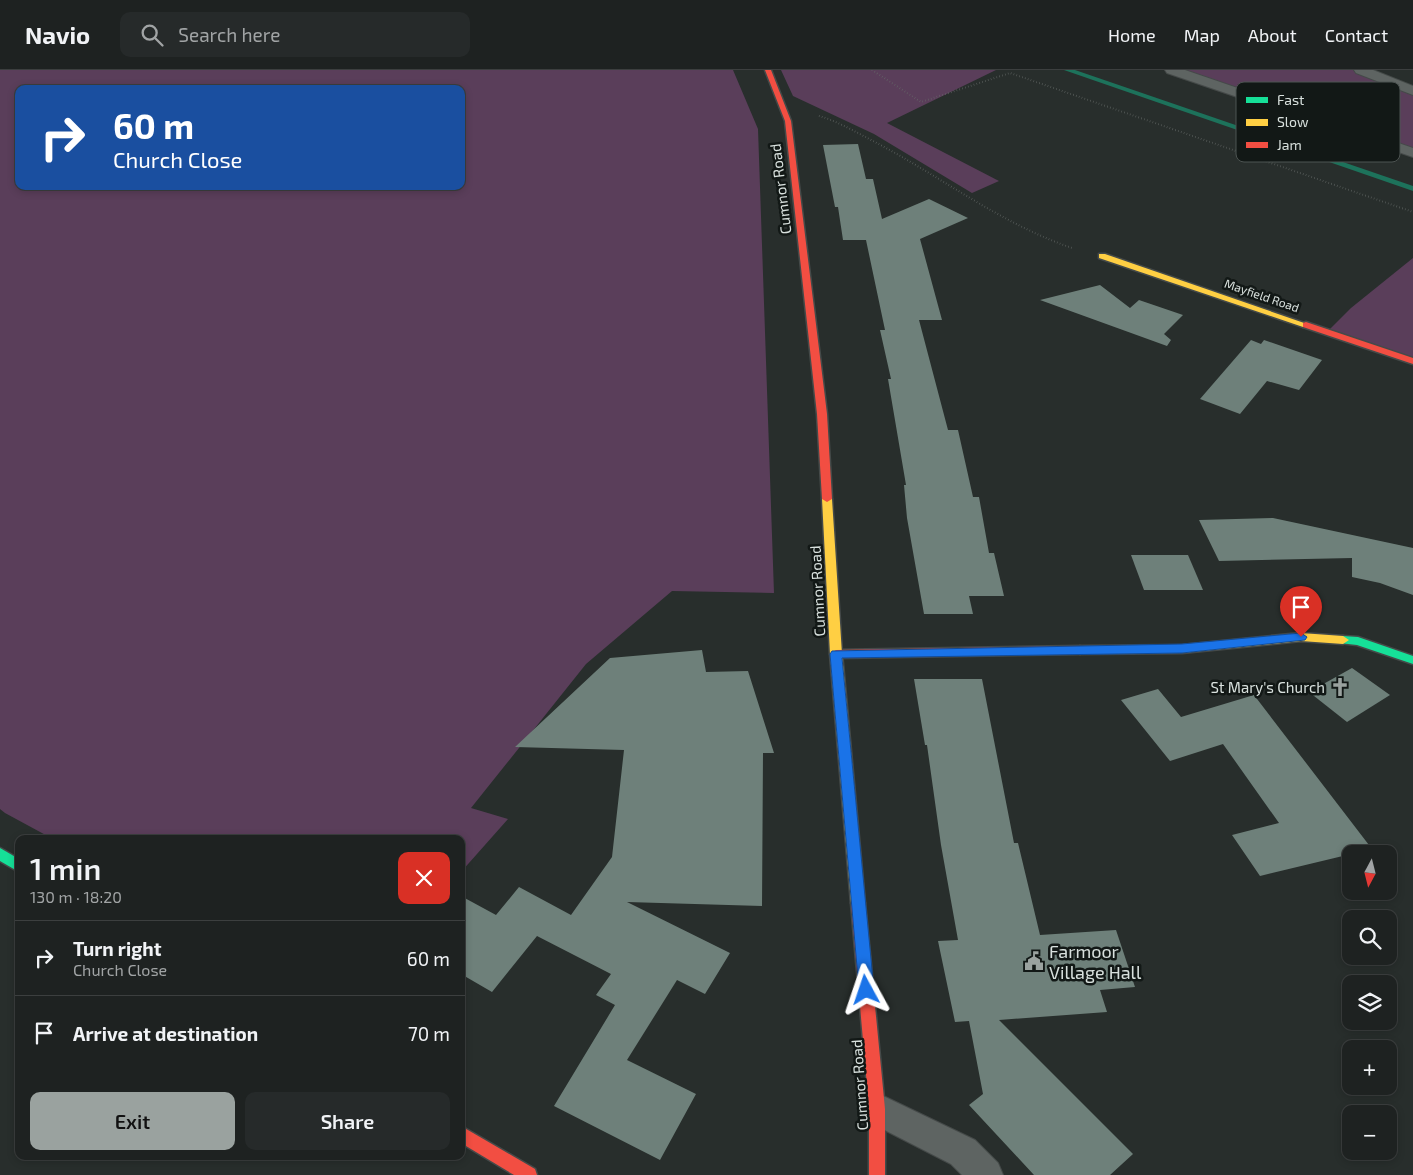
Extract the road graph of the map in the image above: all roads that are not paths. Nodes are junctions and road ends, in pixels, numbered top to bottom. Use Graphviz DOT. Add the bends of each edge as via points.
graph roads {
  1 [pos="768,70"];
  2 [pos="1172,70"];
  3 [pos="1361,70"];
  4 [pos="1391,82"];
  5 [pos="1400,86"];
  6 [pos="1413,91"];
  7 [pos="1236,92"];
  8 [pos="1400,149"];
  9 [pos="1413,153"];
  10 [pos="1102,256"];
  11 [pos="1413,361"];
  12 [pos="836,654"];
  13 [pos="1413,660"];
  14 [pos="0,854"];
  15 [pos="15,863"];
  16 [pos="877,1109"];
  17 [pos="465,1136"];
  18 [pos="530,1175"];
  19 [pos="878,1175"];
  20 [pos="986,1175"];
  1 -- 12 [label="main road, Cumnor Road" via="788,122 822,414"];
  2 -- 7 [label="lane"];
  3 -- 4 [label="lane"];
  5 -- 6 [label="lane"];
  8 -- 9 [label="lane"];
  10 -- 11 [label="main road, Mayfield Road"];
  12 -- 13 [label="main road" via="1182,648 1301,637 1358,641"];
  12 -- 16 [label="main road, Cumnor Road"];
  14 -- 15 [label="main road"];
  16 -- 19 [label="main road, Cumnor Road"];
  16 -- 20 [label="lane" via="963,1152"];
  17 -- 18 [label="main road"];
}
